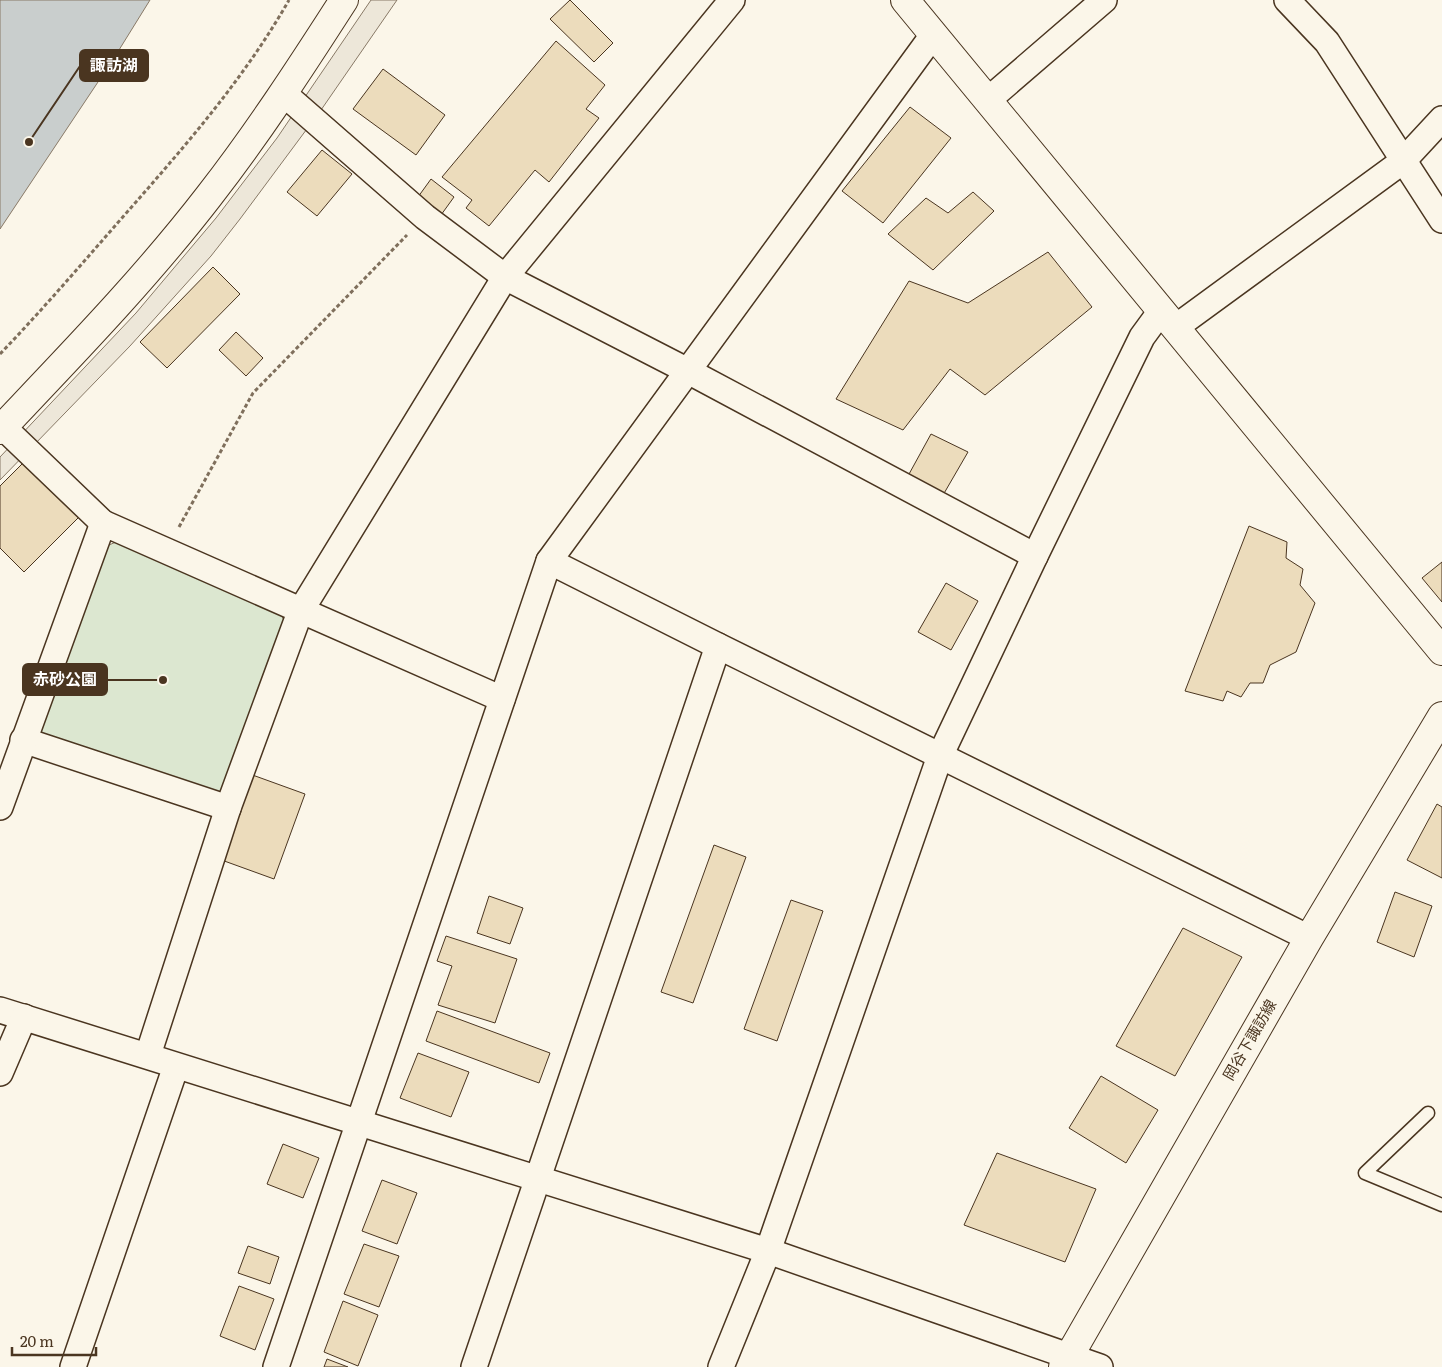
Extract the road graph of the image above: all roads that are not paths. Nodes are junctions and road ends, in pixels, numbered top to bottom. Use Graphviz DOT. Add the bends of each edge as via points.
graph roads {
  1 [pos="344,0"];
  2 [pos="732,0"];
  3 [pos="905,0"];
  4 [pos="1104,0"];
  5 [pos="1288,0"];
  6 [pos="933,35"];
  7 [pos="284,93"];
  8 [pos="988,100"];
  9 [pos="1442,119"];
  10 [pos="1403,162"];
  11 [pos="1442,220"];
  12 [pos="505,277"];
  13 [pos="1168,319"];
  14 [pos="688,371"];
  15 [pos="2,428"];
  16 [pos="102,523"];
  17 [pos="1035,556"];
  18 [pos="549,561"];
  19 [pos="300,612"];
  20 [pos="718,646"];
  21 [pos="1442,651"];
  22 [pos="502,699"];
  23 [pos="1442,716"];
  24 [pos="23,740"];
  25 [pos="940,756"];
  26 [pos="0,807"];
  27 [pos="228,808"];
  28 [pos="1309,938"];
  29 [pos="0,1010"];
  30 [pos="24,1018"];
  31 [pos="148,1055"];
  32 [pos="176,1066"];
  33 [pos="0,1073"];
  34 [pos="1428,1113"];
  35 [pos="359,1122"];
  36 [pos="538,1180"];
  37 [pos="1442,1205"];
  38 [pos="768,1251"];
  39 [pos="1066,1362"];
  40 [pos="73,1367"];
  41 [pos="276,1367"];
  42 [pos="474,1367"];
  43 [pos="721,1367"];
  44 [pos="1100,1367"];
  1 -- 7 [label="street"];
  2 -- 12 [label="street"];
  3 -- 6 [label="street"];
  4 -- 8 [label="street"];
  5 -- 10 [label="street" via="1327,42"];
  6 -- 8 [label="street"];
  6 -- 14 [label="street"];
  7 -- 12 [label="street" via="425,217"];
  7 -- 15 [label="street" via="209,196 134,288"];
  8 -- 13 [label="street"];
  9 -- 10 [label="street"];
  10 -- 11 [label="street"];
  10 -- 13 [label="street"];
  12 -- 14 [label="street"];
  12 -- 19 [label="street"];
  13 -- 17 [label="street" via="1142,337"];
  13 -- 21 [label="street"];
  14 -- 17 [label="street"];
  14 -- 18 [label="street"];
  15 -- 16 [label="street"];
  16 -- 19 [label="street"];
  16 -- 24 [label="street"];
  17 -- 25 [label="street"];
  18 -- 20 [label="street"];
  18 -- 22 [label="street"];
  19 -- 22 [label="street"];
  19 -- 27 [label="street"];
  20 -- 25 [label="street"];
  20 -- 36 [label="street"];
  22 -- 35 [label="street"];
  23 -- 28 [label="street, 岡谷下諏訪線"];
  24 -- 26 [label="street"];
  24 -- 27 [label="street"];
  25 -- 28 [label="street"];
  25 -- 38 [label="street"];
  27 -- 31 [label="street"];
  28 -- 39 [label="street, 岡谷下諏訪線"];
  29 -- 30 [label="street"];
  30 -- 31 [label="street"];
  30 -- 33 [label="street"];
  31 -- 32 [label="street"];
  32 -- 35 [label="street"];
  32 -- 40 [label="street"];
  34 -- 37 [label="lane" via="1364,1173"];
  35 -- 36 [label="street"];
  35 -- 41 [label="street"];
  36 -- 38 [label="street"];
  36 -- 42 [label="street"];
  38 -- 39 [label="street"];
  38 -- 43 [label="street"];
  39 -- 44 [label="street"];
}
